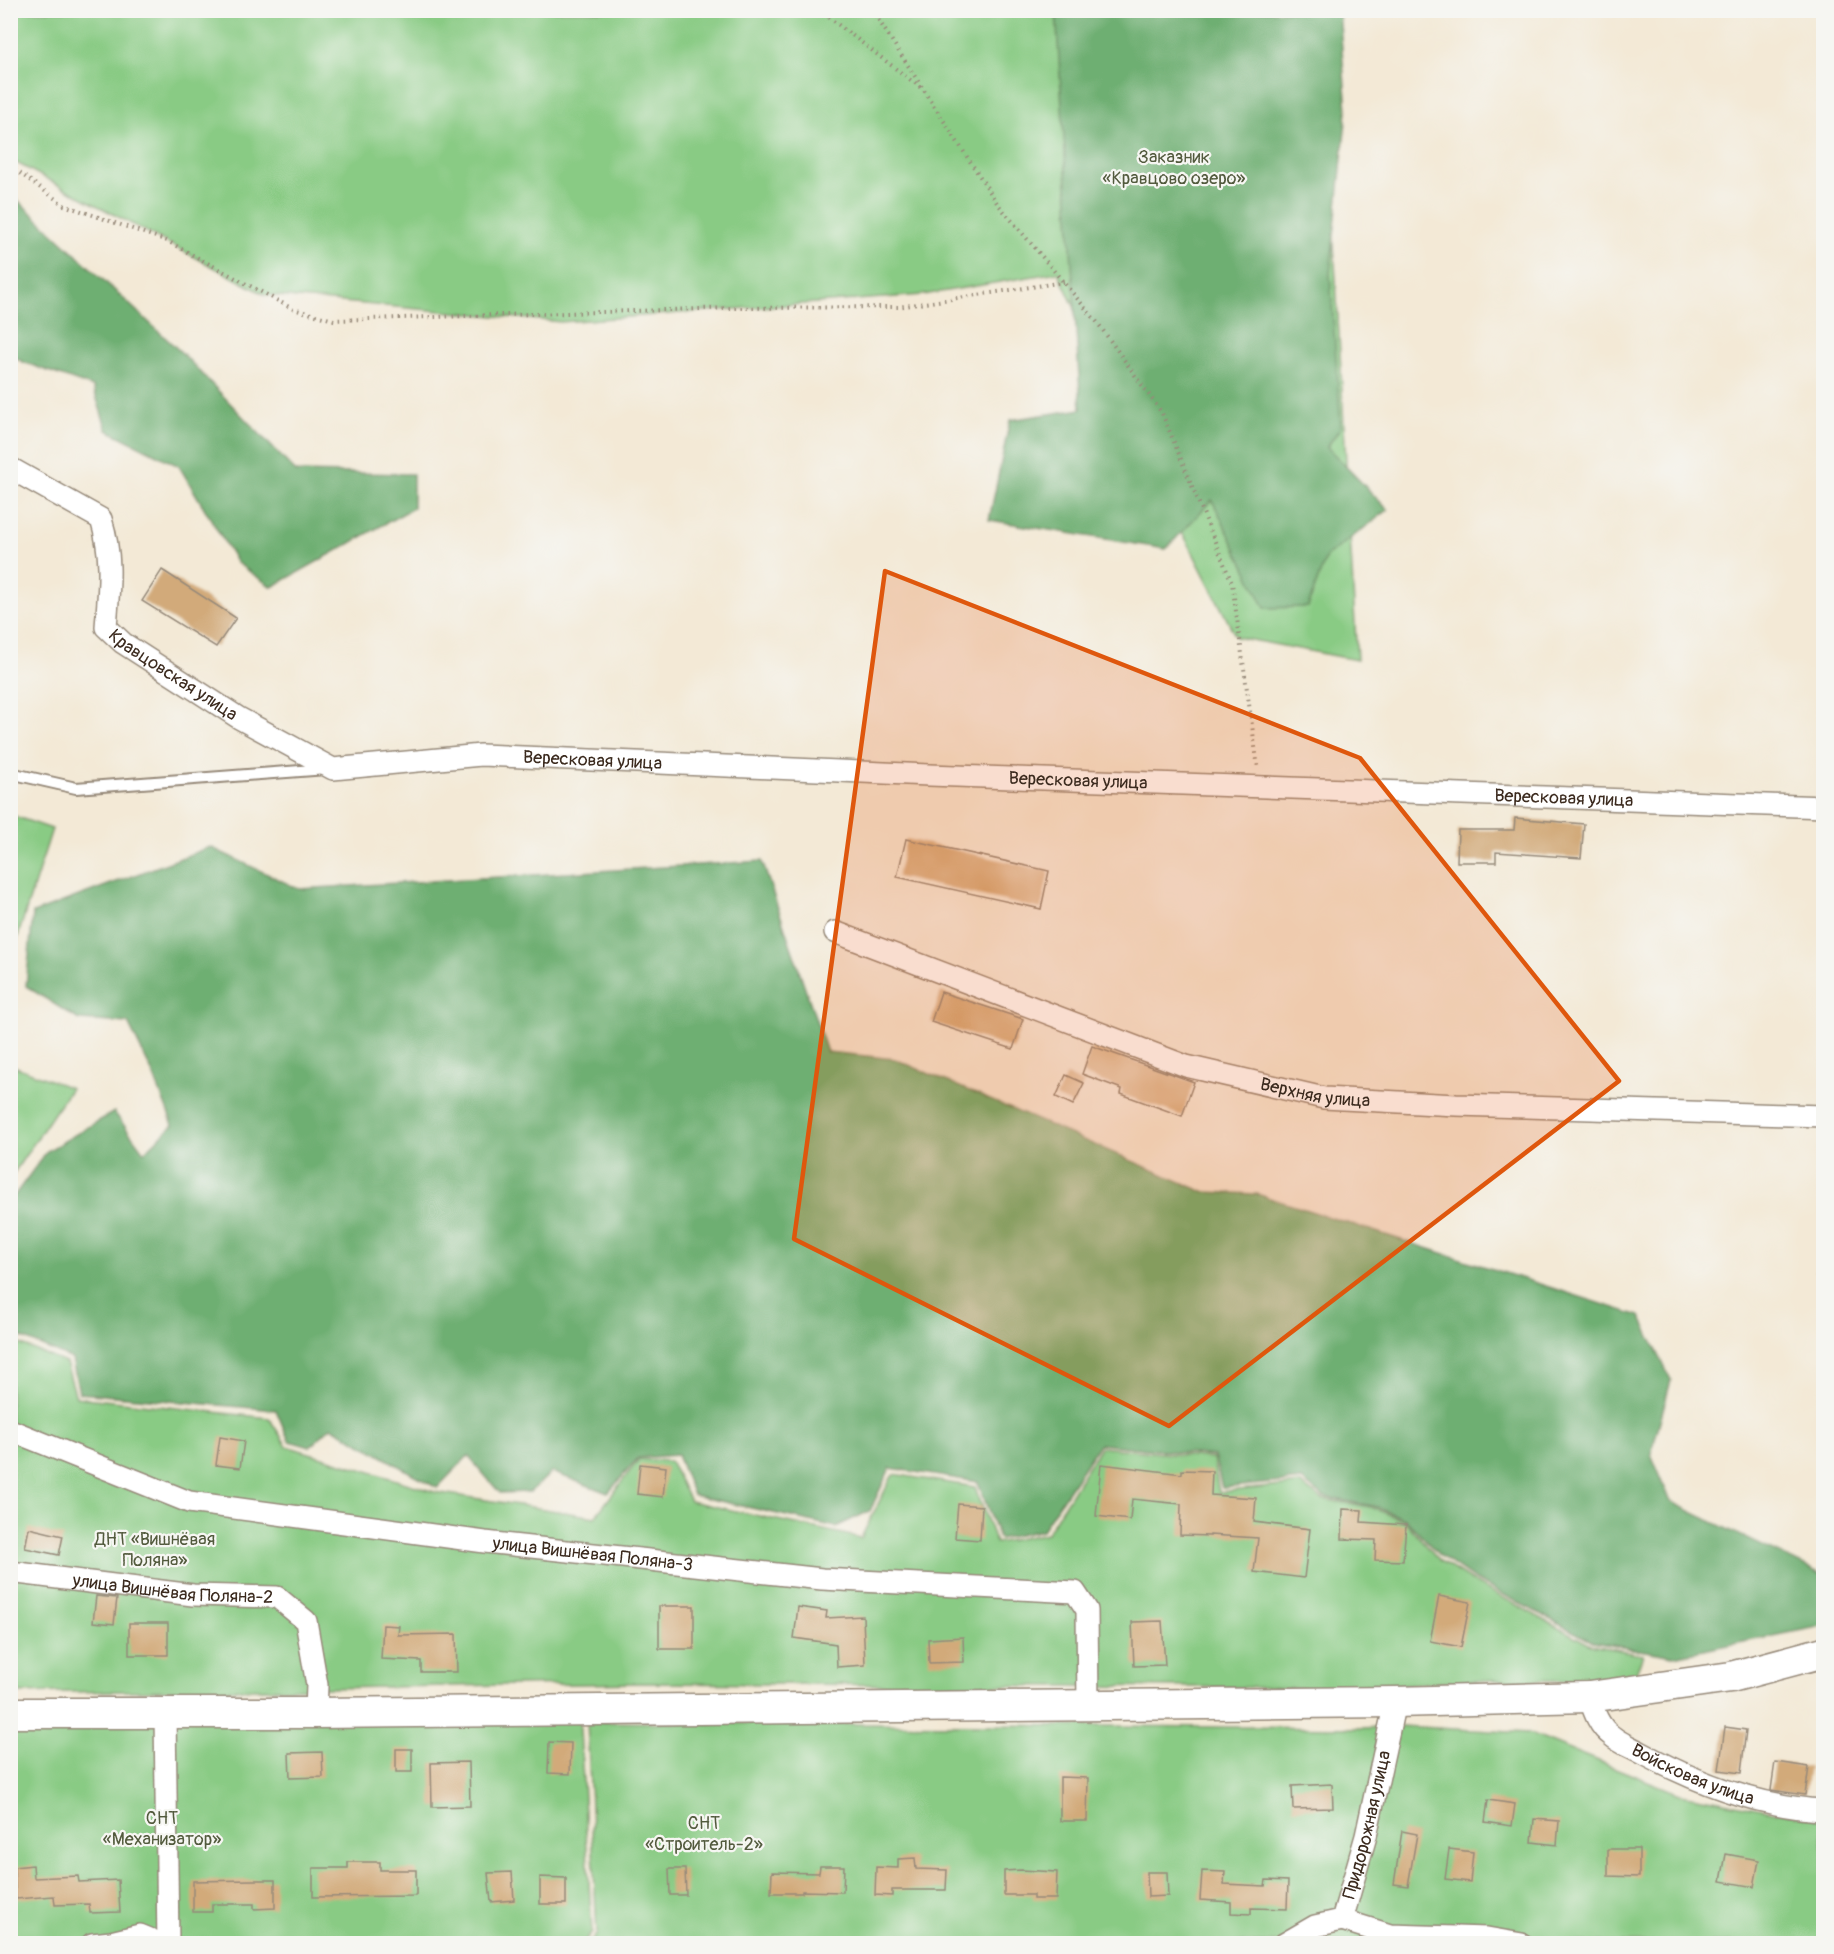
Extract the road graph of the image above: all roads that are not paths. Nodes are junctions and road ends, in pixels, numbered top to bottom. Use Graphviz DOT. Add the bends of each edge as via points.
graph roads {
  1 [pos="10,468"];
  2 [pos="333,769"];
  3 [pos="10,773"];
  4 [pos="1824,807"];
  5 [pos="835,932"];
  6 [pos="1824,1116"];
  7 [pos="10,1430"];
  8 [pos="10,1572"];
  9 [pos="1824,1652"];
  10 [pos="1588,1697"];
  11 [pos="1395,1702"];
  12 [pos="1088,1705"];
  13 [pos="10,1713"];
  14 [pos="316,1713"];
  15 [pos="165,1714"];
  16 [pos="1824,1810"];
  17 [pos="1342,1920"];
  18 [pos="1488,1941"];
  19 [pos="92,1944"];
  20 [pos="162,1944"];
  21 [pos="168,1944"];
  22 [pos="1284,1944"];
  23 [pos="1522,1944"];
  1 -- 2 [label="street, Кравцовская улица" via="101,519 110,563 106,627 123,644 239,718"];
  2 -- 3 [label="lane" via="76,788"];
  2 -- 4 [label="street, Вересковая улица" via="481,755 929,776"];
  5 -- 6 [label="street, Верхняя улица" via="1186,1066 1324,1098"];
  7 -- 12 [label="street, улица Вишнёвая Поляна-3" via="189,1502 485,1542 822,1579 1075,1592 1087,1611"];
  8 -- 14 [label="street, улица Вишнёвая Поляна-2" via="193,1595 277,1597 306,1621 316,1685"];
  9 -- 10 [label="main road" via="1731,1677"];
  10 -- 11 [label="main road"];
  10 -- 16 [label="street, Войсковая улица" via="1597,1720 1611,1736 1671,1769 1746,1797"];
  11 -- 12 [label="main road"];
  11 -- 17 [label="street, Придорожная улица" via="1366,1836"];
  12 -- 14 [label="main road"];
  13 -- 15 [label="main road"];
  14 -- 15 [label="main road"];
  15 -- 21 [label="street"];
  17 -- 18 [label="street" via="1390,1935"];
  17 -- 22 [label="street, Придорожная улица" via="1316,1926"];
  18 -- 23 [label="street"];
  19 -- 20 [label="street" via="140,1935"];
}
